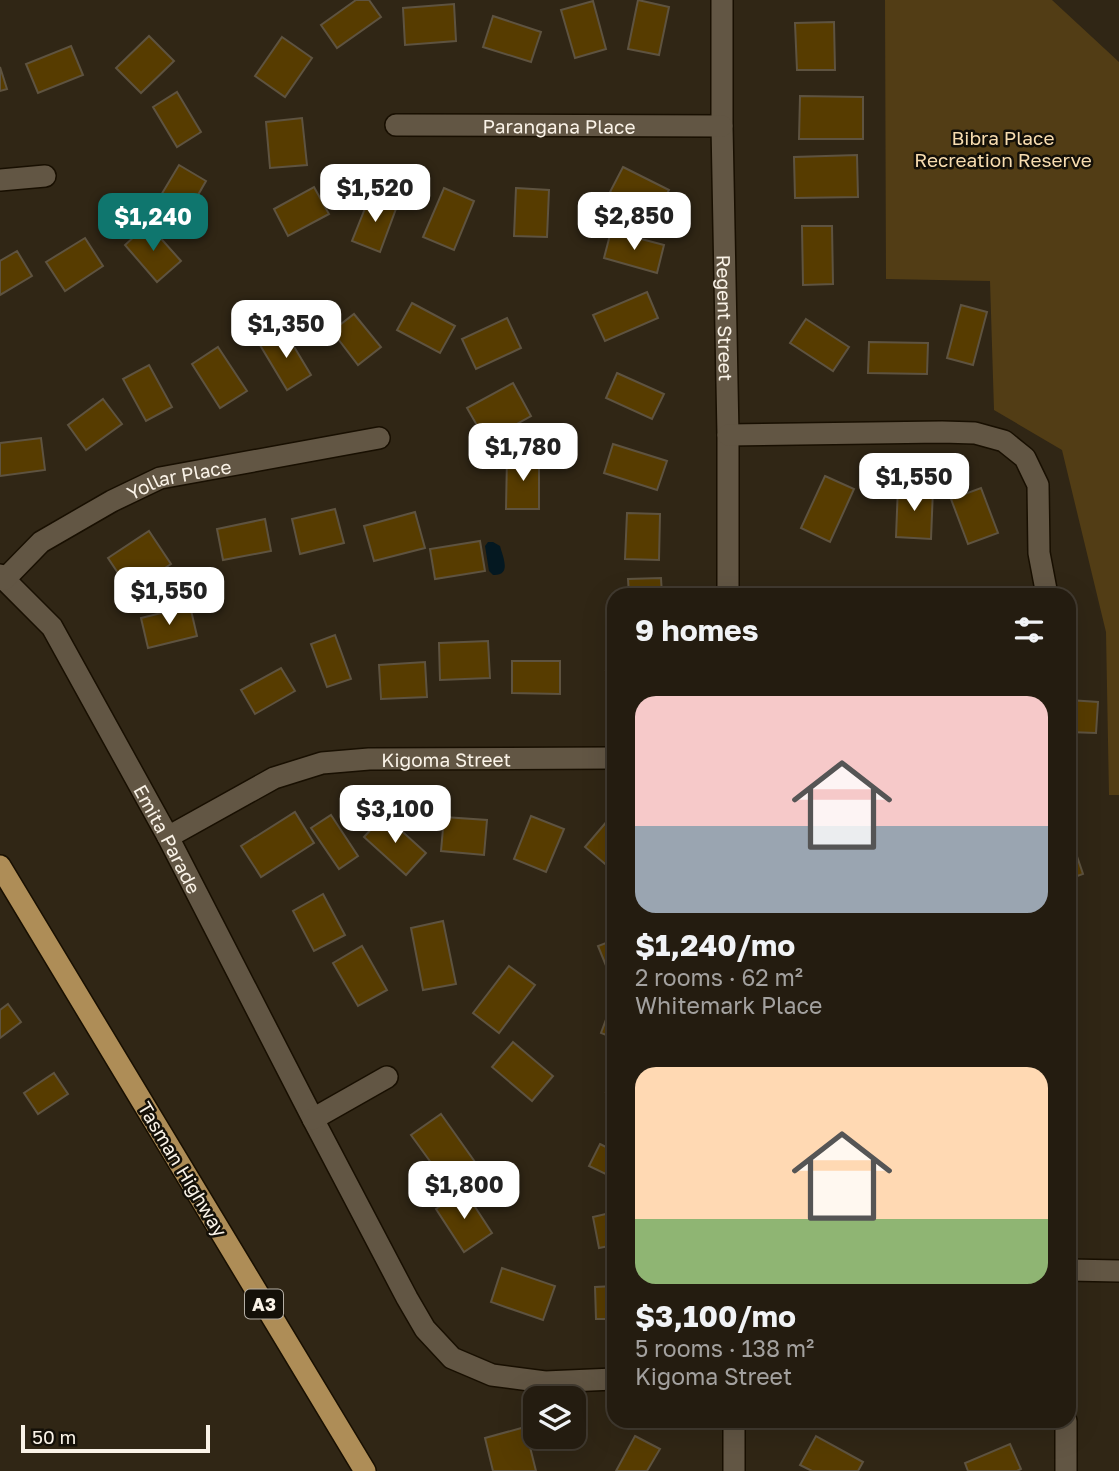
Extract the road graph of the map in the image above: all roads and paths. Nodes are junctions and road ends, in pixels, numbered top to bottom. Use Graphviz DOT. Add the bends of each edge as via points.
graph roads {
  1 [pos="722,0"];
  2 [pos="396,125"];
  3 [pos="722,126"];
  4 [pos="45,176"];
  5 [pos="0,180"];
  6 [pos="728,435"];
  7 [pos="379,438"];
  8 [pos="2,577"];
  9 [pos="728,588"];
  10 [pos="1046,588"];
  11 [pos="607,758"];
  12 [pos="168,837"];
  13 [pos="0,866"];
  14 [pos="387,1077"];
  15 [pos="313,1119"];
  16 [pos="1076,1270"];
  17 [pos="1119,1271"];
  18 [pos="607,1379"];
  19 [pos="734,1428"];
  20 [pos="1066,1428"];
  21 [pos="365,1471"];
  22 [pos="734,1471"];
  23 [pos="1066,1471"];
  1 -- 3 [label="street, Regent Street"];
  2 -- 3 [label="street, Parangana Place"];
  3 -- 6 [label="street, Regent Street"];
  4 -- 5 [label="street"];
  6 -- 9 [label="street, Regent Street"];
  6 -- 10 [label="street" via="942,432 975,433 1004,441 1025,458 1038,485 1039,553"];
  7 -- 8 [label="street, Yollar Place" via="160,478 41,542"];
  8 -- 12 [label="street, Emita Parade" via="52,627"];
  11 -- 12 [label="street, Kigoma Street" via="322,763 274,778"];
  12 -- 15 [label="street, Emita Parade"];
  13 -- 21 [label="highway, Tasman Highway / A3"];
  14 -- 15 [label="street"];
  15 -- 18 [label="street, Emita Parade" via="425,1329 452,1358 492,1375 545,1382"];
  16 -- 17 [label="street"];
  19 -- 22 [label="street"];
  20 -- 23 [label="street"];
}
